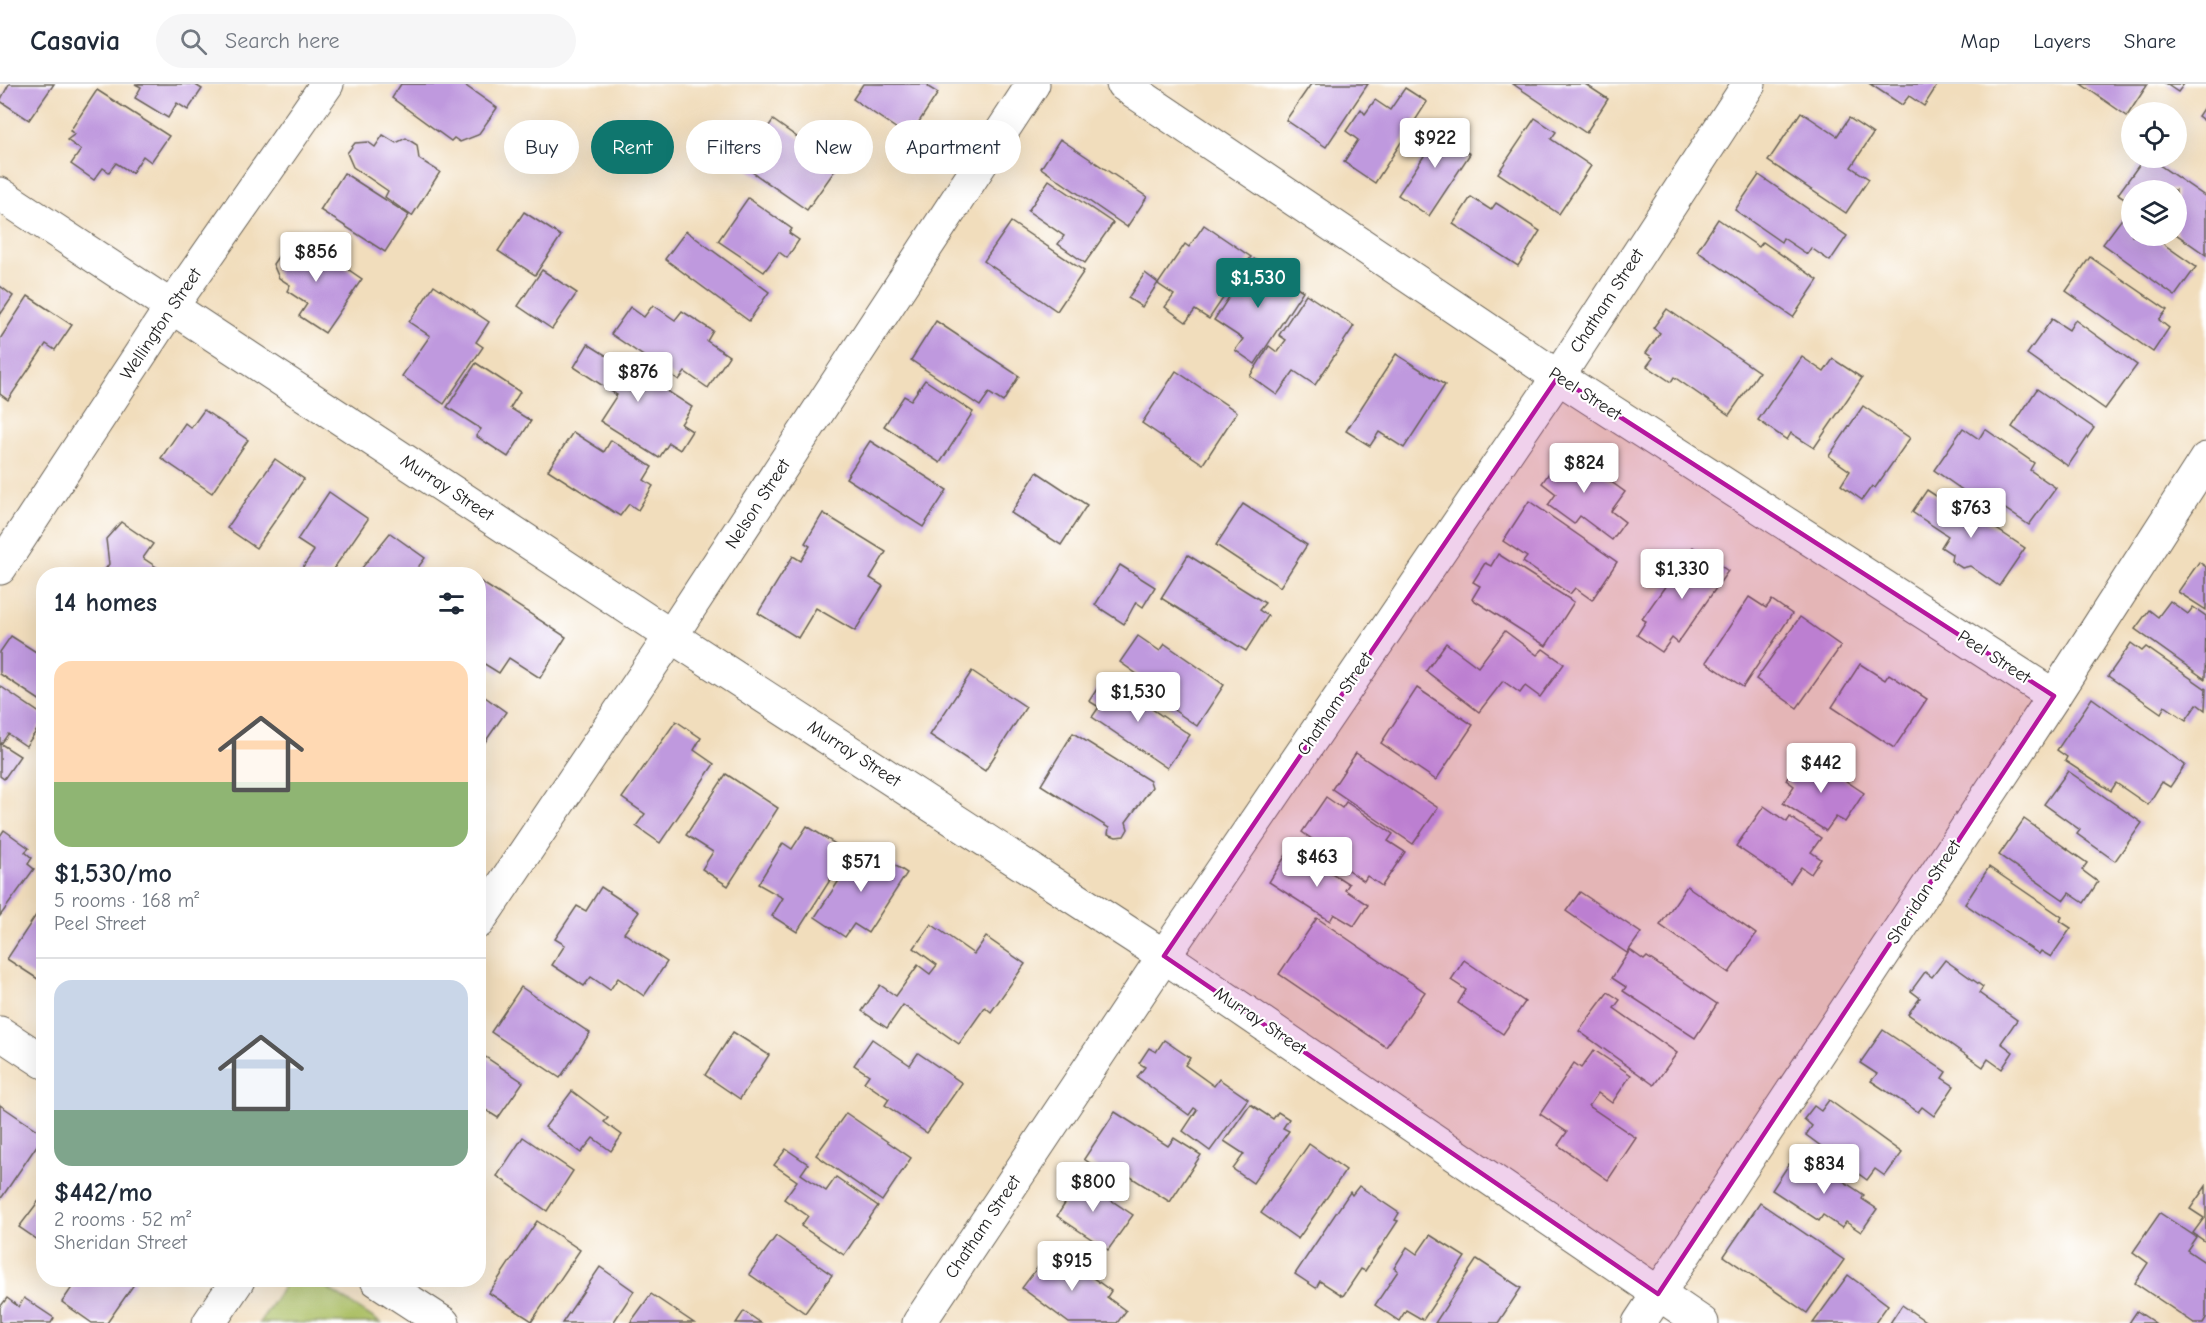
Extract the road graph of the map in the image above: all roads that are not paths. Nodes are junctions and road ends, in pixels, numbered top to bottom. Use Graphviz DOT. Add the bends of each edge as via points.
graph roads {
  1 [pos="327,84"];
  2 [pos="1033,84"];
  3 [pos="1123,84"];
  4 [pos="1749,84"];
  5 [pos="0,194"];
  6 [pos="172,306"];
  7 [pos="1558,377"];
  8 [pos="2206,459"];
  9 [pos="0,568"];
  10 [pos="671,636"];
  11 [pos="2054,696"];
  12 [pos="486,909"];
  13 [pos="1164,956"];
  14 [pos="0,1033"];
  15 [pos="36,1057"];
  16 [pos="233,1287"];
  17 [pos="388,1287"];
  18 [pos="1658,1294"];
  19 [pos="209,1323"];
  20 [pos="443,1323"];
  21 [pos="918,1323"];
  22 [pos="1639,1323"];
  23 [pos="1702,1323"];
  1 -- 6 [label="street, Wellington Street"];
  2 -- 10 [label="street, Nelson Street"];
  3 -- 7 [label="street, Peel Street"];
  4 -- 7 [label="street, Chatham Street"];
  5 -- 6 [label="street, Murray Street"];
  6 -- 9 [label="street, Wellington Street"];
  6 -- 10 [label="street, Murray Street"];
  7 -- 11 [label="street, Peel Street"];
  7 -- 13 [label="street, Chatham Street"];
  8 -- 11 [label="street, Sheridan Street"];
  10 -- 12 [label="street, Nelson Street"];
  10 -- 13 [label="street, Murray Street"];
  11 -- 18 [label="street, Sheridan Street"];
  13 -- 18 [label="street, Murray Street"];
  13 -- 21 [label="street, Chatham Street"];
  14 -- 15 [label="street"];
  16 -- 19 [label="street"];
  17 -- 20 [label="street"];
  18 -- 22 [label="street, Sheridan Street"];
  18 -- 23 [label="street, Murray Street"];
}
